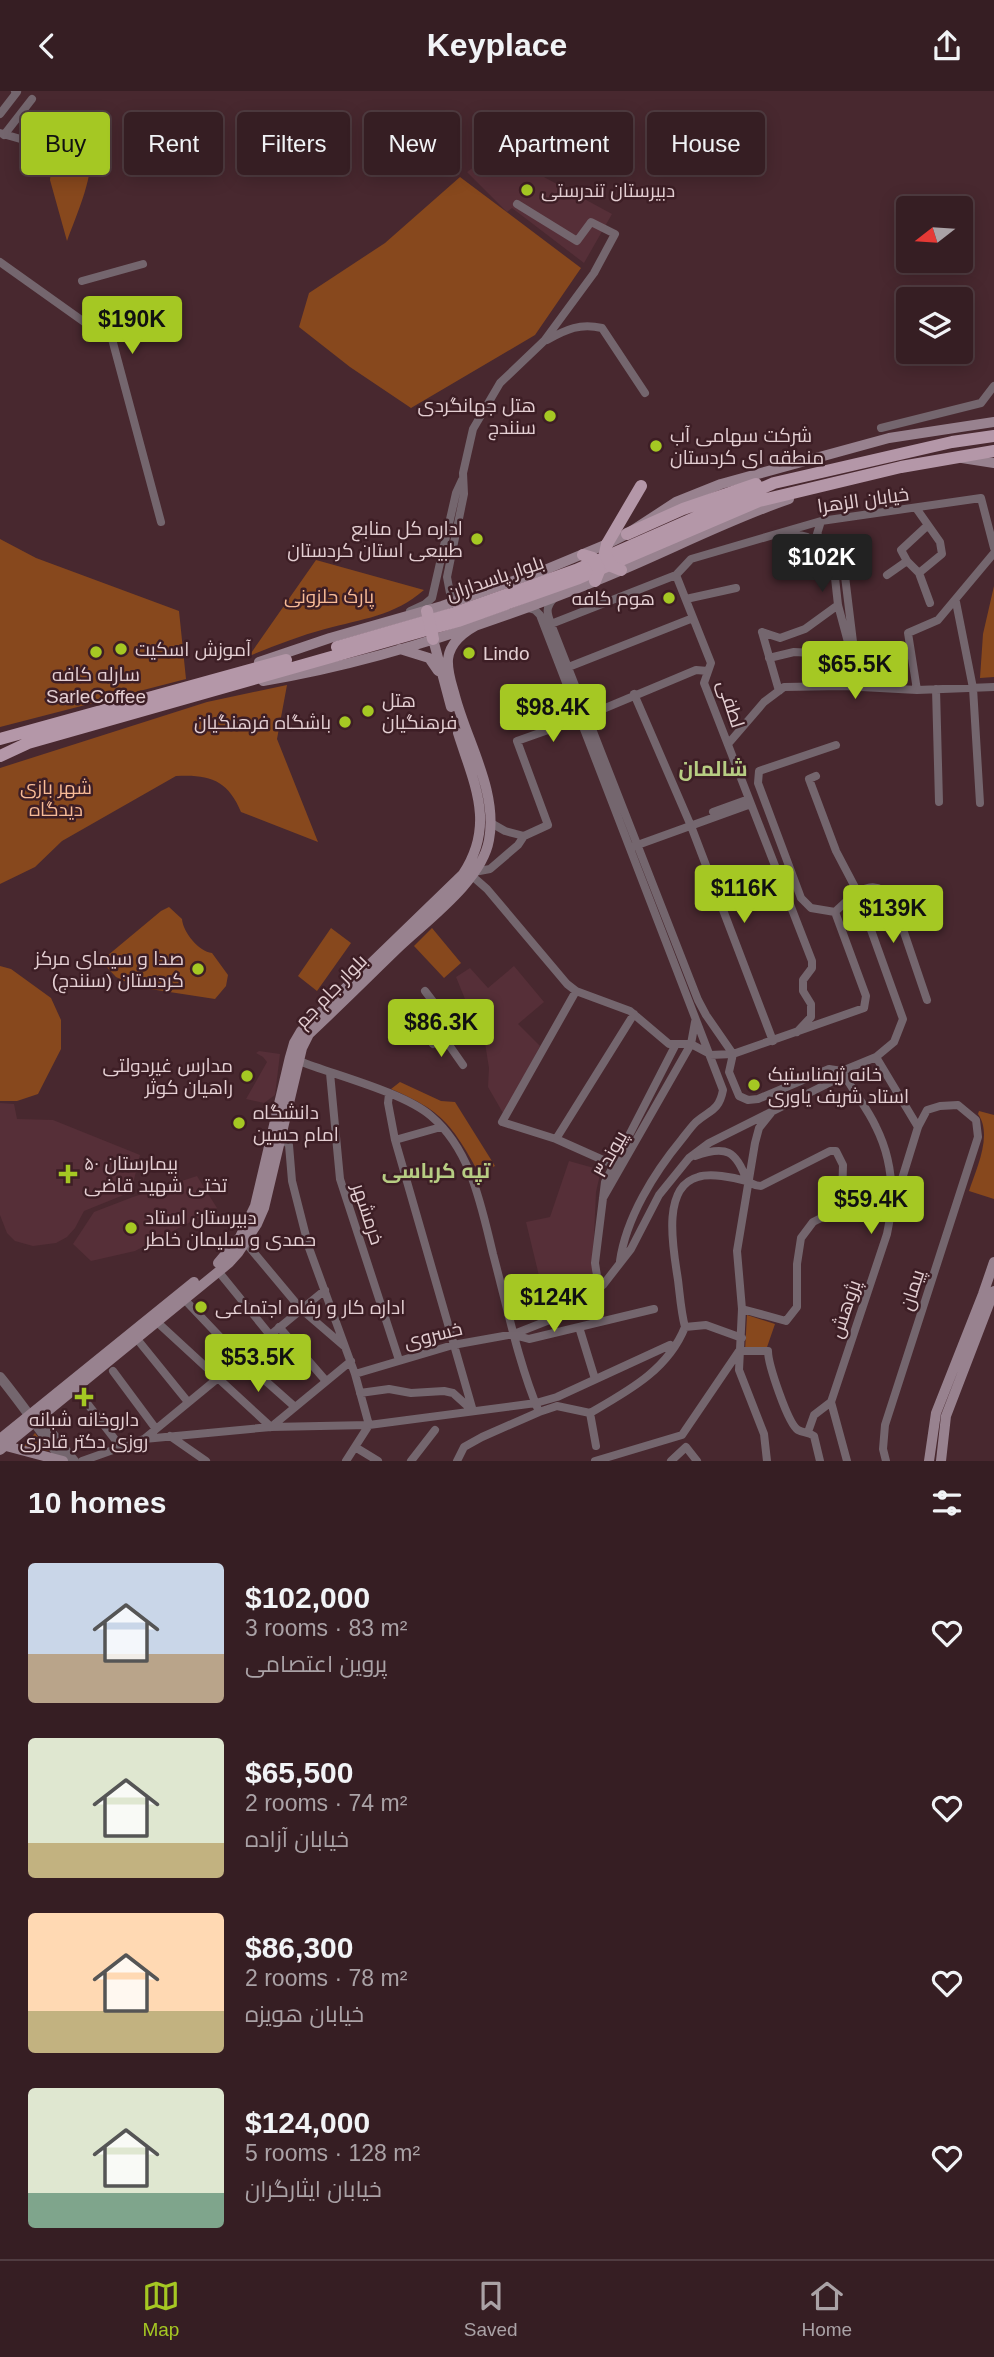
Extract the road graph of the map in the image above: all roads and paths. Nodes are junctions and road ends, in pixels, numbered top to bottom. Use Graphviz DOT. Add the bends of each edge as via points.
graph roads {
  1 [pos="16,91"];
  2 [pos="32,99"];
  3 [pos="0,114"];
  4 [pos="2,134"];
  5 [pos="21,139"];
  6 [pos="517,204"];
  7 [pos="0,262"];
  8 [pos="143,264"];
  9 [pos="82,281"];
  10 [pos="544,341"];
  11 [pos="994,386"];
  12 [pos="645,393"];
  13 [pos="994,422"];
  14 [pos="881,428"];
  15 [pos="994,436"];
  16 [pos="994,451"];
  17 [pos="956,457"];
  18 [pos="994,464"];
  19 [pos="774,483"];
  20 [pos="641,486"];
  21 [pos="816,486"];
  22 [pos="916,509"];
  23 [pos="821,521"];
  24 [pos="161,522"];
  25 [pos="928,526"];
  26 [pos="787,532"];
  27 [pos="626,534"];
  28 [pos="607,544"];
  29 [pos="449,545"];
  30 [pos="994,548"];
  31 [pos="994,554"];
  32 [pos="583,555"];
  33 [pos="907,561"];
  34 [pos="621,570"];
  35 [pos="919,573"];
  36 [pos="676,575"];
  37 [pos="887,575"];
  38 [pos="596,581"];
  39 [pos="736,588"];
  40 [pos="556,596"];
  41 [pos="686,599"];
  42 [pos="456,602"];
  43 [pos="956,602"];
  44 [pos="930,603"];
  45 [pos="838,605"];
  46 [pos="525,607"];
  47 [pos="427,611"];
  48 [pos="693,618"];
  49 [pos="483,622"];
  50 [pos="387,623"];
  51 [pos="551,624"];
  52 [pos="433,639"];
  53 [pos="397,649"];
  54 [pos="853,655"];
  55 [pos="769,658"];
  56 [pos="564,669"];
  57 [pos="708,671"];
  58 [pos="443,681"];
  59 [pos="214,685"];
  60 [pos="860,687"];
  61 [pos="994,687"];
  62 [pos="973,688"];
  63 [pos="936,689"];
  64 [pos="917,690"];
  65 [pos="779,691"];
  66 [pos="634,694"];
  67 [pos="583,717"];
  68 [pos="0,739"];
  69 [pos="28,743"];
  70 [pos="728,744"];
  71 [pos="835,745"];
  72 [pos="0,751"];
  73 [pos="0,756"];
  74 [pos="816,776"];
  75 [pos="478,777"];
  76 [pos="750,802"];
  77 [pos="939,802"];
  78 [pos="979,803"];
  79 [pos="491,823"];
  80 [pos="689,824"];
  81 [pos="524,836"];
  82 [pos="633,844"];
  83 [pos="473,874"];
  84 [pos="857,891"];
  85 [pos="835,912"];
  86 [pos="664,925"];
  87 [pos="425,991"];
  88 [pos="576,991"];
  89 [pos="927,1000"];
  90 [pos="634,1014"];
  91 [pos="694,1016"];
  92 [pos="797,1032"];
  93 [pos="442,1035"];
  94 [pos="774,1041"];
  95 [pos="433,1044"];
  96 [pos="691,1044"];
  97 [pos="675,1046"];
  98 [pos="733,1054"];
  99 [pos="710,1055"];
  100 [pos="876,1057"];
  101 [pos="299,1061"];
  102 [pos="463,1065"];
  103 [pos="842,1071"];
  104 [pos="330,1073"];
  105 [pos="389,1094"];
  106 [pos="773,1111"];
  107 [pos="441,1127"];
  108 [pos="918,1127"];
  109 [pos="282,1138"];
  110 [pos="556,1139"];
  111 [pos="395,1140"];
  112 [pos="689,1158"];
  113 [pos="612,1164"];
  114 [pos="747,1181"];
  115 [pos="601,1201"];
  116 [pos="893,1208"];
  117 [pos="245,1242"];
  118 [pos="620,1261"];
  119 [pos="994,1262"];
  120 [pos="218,1271"];
  121 [pos="603,1285"];
  122 [pos="324,1290"];
  123 [pos="994,1291"];
  124 [pos="184,1299"];
  125 [pos="301,1309"];
  126 [pos="654,1309"];
  127 [pos="741,1309"];
  128 [pos="154,1319"];
  129 [pos="279,1327"];
  130 [pos="579,1327"];
  131 [pos="685,1328"];
  132 [pos="270,1335"];
  133 [pos="514,1335"];
  134 [pos="741,1338"];
  135 [pos="137,1339"];
  136 [pos="453,1345"];
  137 [pos="670,1345"];
  138 [pos="346,1348"];
  139 [pos="739,1351"];
  140 [pos="241,1359"];
  141 [pos="400,1360"];
  142 [pos="351,1361"];
  143 [pos="113,1371"];
  144 [pos="355,1374"];
  145 [pos="0,1377"];
  146 [pos="218,1378"];
  147 [pos="595,1379"];
  148 [pos="326,1381"];
  149 [pos="360,1393"];
  150 [pos="83,1398"];
  151 [pos="188,1402"];
  152 [pos="831,1402"];
  153 [pos="536,1403"];
  154 [pos="295,1407"];
  155 [pos="473,1411"];
  156 [pos="539,1412"];
  157 [pos="590,1413"];
  158 [pos="34,1417"];
  159 [pos="369,1425"];
  160 [pos="271,1427"];
  161 [pos="156,1429"];
  162 [pos="435,1430"];
  163 [pos="808,1432"];
  164 [pos="170,1436"];
  165 [pos="144,1439"];
  166 [pos="2,1445"];
  167 [pos="120,1446"];
  168 [pos="596,1446"];
  169 [pos="355,1447"];
  170 [pos="93,1459"];
  171 [pos="61,1460"];
  172 [pos="74,1461"];
  173 [pos="82,1461"];
  174 [pos="206,1461"];
  175 [pos="346,1461"];
  176 [pos="378,1461"];
  177 [pos="411,1461"];
  178 [pos="457,1461"];
  179 [pos="595,1461"];
  180 [pos="671,1461"];
  181 [pos="697,1461"];
  182 [pos="767,1461"];
  183 [pos="820,1461"];
  184 [pos="847,1461"];
  185 [pos="886,1461"];
  186 [pos="929,1461"];
  187 [pos="941,1461"];
  1 -- 3 [label="street"];
  2 -- 4 [label="street"];
  4 -- 5 [label="street"];
  6 -- 10 [label="street" via="577,241 591,222 615,234 594,273"];
  7 -- 24 [label="street" via="112,339"];
  8 -- 9 [label="street"];
  10 -- 12 [label="street" via="572,327 603,328"];
  10 -- 29 [label="street" via="499,383 473,429 462,480 464,494"];
  11 -- 14 [label="street" via="981,403"];
  13 -- 27 [label="main road" via="889,438 721,484 676,502"];
  15 -- 19 [label="main road, بلوار پاسداران"];
  16 -- 17 [label="main road, بلوار پاسداران"];
  17 -- 18 [label="main road"];
  17 -- 21 [label="main road, بلوار پاسداران"];
  19 -- 27 [label="main road" via="727,493"];
  19 -- 59 [label="main road, بلوار پاسداران" via="576,570 495,600"];
  20 -- 28 [label="main road"];
  21 -- 34 [label="main road"];
  21 -- 59 [label="main road, بلوار پاسداران" via="759,501 579,578 458,621"];
  22 -- 23 [label="street, خیابان الزهرا"];
  22 -- 25 [label="street"];
  22 -- 30 [label="street, خیابان الزهرا" via="981,498"];
  23 -- 26 [label="street, خیابان الزهرا"];
  23 -- 54 [label="street" via="817,534 844,568"];
  25 -- 33 [label="street" via="901,549"];
  25 -- 35 [label="street" via="940,542 942,554"];
  26 -- 36 [label="street, خیابان الزهرا" via="691,559"];
  26 -- 45 [label="street" via="807,537 834,569"];
  27 -- 28 [label="main road"];
  28 -- 32 [label="main road"];
  28 -- 34 [label="main road, bridge" via="605,553 611,566"];
  29 -- 42 [label="street" via="447,577"];
  29 -- 50 [label="street" via="432,598"];
  31 -- 43 [label="street"];
  32 -- 38 [label="main road, bridge" via="593,558 599,571"];
  32 -- 42 [label="main road"];
  33 -- 35 [label="street"];
  33 -- 37 [label="street"];
  34 -- 38 [label="main road"];
  35 -- 44 [label="street"];
  36 -- 41 [label="street, لطفی"];
  36 -- 51 [label="street, خیابان الزهرا"];
  38 -- 40 [label="main road"];
  39 -- 41 [label="street"];
  40 -- 46 [label="main road"];
  40 -- 51 [label="street" via="548,604"];
  41 -- 48 [label="street, لطفی"];
  42 -- 47 [label="main road"];
  43 -- 62 [label="street"];
  43 -- 64 [label="street" via="939,620 908,633"];
  45 -- 54 [label="street"];
  45 -- 55 [label="street" via="805,629 780,638 762,632"];
  46 -- 49 [label="main road"];
  46 -- 56 [label="street" via="540,615"];
  47 -- 50 [label="main road"];
  47 -- 52 [label="main road, bridge"];
  48 -- 56 [label="street"];
  48 -- 57 [label="street, لطفی" via="711,663"];
  49 -- 52 [label="main road"];
  49 -- 75 [label="main road, بلوار جام جم" via="461,635 448,659"];
  50 -- 59 [label="main road" via="287,652"];
  51 -- 56 [label="street"];
  52 -- 53 [label="main road"];
  52 -- 58 [label="main road, بلوار جام جم"];
  53 -- 58 [label="main road" via="429,658"];
  53 -- 59 [label="main road" via="295,676"];
  54 -- 55 [label="street" via="794,652"];
  54 -- 60 [label="street"];
  55 -- 65 [label="street"];
  56 -- 67 [label="street"];
  57 -- 66 [label="street" via="696,670"];
  57 -- 70 [label="street, لطفی" via="704,683"];
  58 -- 75 [label="main road, بلوار جام جم"];
  59 -- 68 [label="main road, بلوار پاسداران"];
  59 -- 69 [label="main road, بلوار پاسداران"];
  60 -- 64 [label="street"];
  60 -- 65 [label="street" via="784,687"];
  61 -- 62 [label="street"];
  62 -- 63 [label="street"];
  62 -- 78 [label="street"];
  63 -- 64 [label="street"];
  63 -- 77 [label="street"];
  65 -- 70 [label="street"];
  66 -- 67 [label="street"];
  66 -- 80 [label="street"];
  67 -- 81 [label="street" via="517,741 548,825"];
  67 -- 82 [label="street"];
  69 -- 72 [label="main road, بلوار پاسداران"];
  69 -- 73 [label="main road"];
  70 -- 76 [label="street, لطفی"];
  71 -- 85 [label="street" via="759,771 758,783 801,898 811,908"];
  74 -- 84 [label="street" via="809,779 836,851"];
  75 -- 79 [label="main road, بلوار جام جم" via="488,793"];
  75 -- 128 [label="main road, بلوار جام جم" via="481,826 470,864 301,1031 290,1057 249,1221 221,1260"];
  76 -- 80 [label="street"];
  76 -- 92 [label="street, لطفی" via="812,961 803,980 811,1017"];
  79 -- 81 [label="street"];
  79 -- 83 [label="main road, بلوار جام جم" via="487,851"];
  80 -- 82 [label="street"];
  80 -- 94 [label="street"];
  81 -- 83 [label="street" via="490,869"];
  82 -- 86 [label="street"];
  83 -- 88 [label="street"];
  83 -- 101 [label="main road, بلوار جام جم" via="309,1034"];
  84 -- 85 [label="street"];
  84 -- 89 [label="street" via="877,887 893,900"];
  84 -- 100 [label="street" via="903,1019 894,1042"];
  85 -- 92 [label="street" via="866,996 864,1008"];
  86 -- 91 [label="street"];
  86 -- 98 [label="street" via="706,1015"];
  87 -- 93 [label="street" via="447,1022"];
  88 -- 90 [label="street"];
  88 -- 110 [label="street" via="502,1122"];
  90 -- 97 [label="street"];
  90 -- 110 [label="street"];
  91 -- 96 [label="street"];
  91 -- 99 [label="street"];
  92 -- 94 [label="street"];
  93 -- 95 [label="street"];
  93 -- 102 [label="street"];
  94 -- 98 [label="street"];
  96 -- 97 [label="street"];
  96 -- 99 [label="street"];
  96 -- 115 [label="street, پیوند۳"];
  97 -- 113 [label="street, پیوند۳"];
  98 -- 99 [label="street"];
  98 -- 103 [label="street" via="729,1072 739,1096 748,1100 829,1069"];
  99 -- 118 [label="street" via="723,1090 721,1102 696,1122 658,1173 633,1217"];
  100 -- 103 [label="street"];
  100 -- 108 [label="street"];
  101 -- 104 [label="street"];
  101 -- 109 [label="main road, بلوار جام جم"];
  103 -- 106 [label="street, خسروی" via="833,1081"];
  103 -- 116 [label="street, پژوهش" via="876,1125 889,1160"];
  104 -- 105 [label="street"];
  104 -- 141 [label="street, خرمشهر" via="340,1179"];
  105 -- 107 [label="street" via="418,1107"];
  105 -- 111 [label="street"];
  106 -- 112 [label="street, خسروی"];
  106 -- 114 [label="street" via="759,1128"];
  107 -- 111 [label="street"];
  107 -- 133 [label="street" via="461,1152 479,1198"];
  108 -- 116 [label="street"];
  108 -- 185 [label="street, پیمان" via="927,1110 958,1105 976,1120 978,1137 885,1425"];
  109 -- 117 [label="main road, بلوار جام جم" via="264,1208"];
  109 -- 122 [label="street" via="289,1145 292,1181"];
  110 -- 113 [label="street"];
  111 -- 136 [label="street"];
  112 -- 114 [label="street" via="724,1151 741,1164"];
  112 -- 118 [label="street, خسروی" via="659,1195"];
  113 -- 115 [label="street, پیوند۳"];
  114 -- 127 [label="street" via="737,1251"];
  114 -- 127 [label="street" via="756,1186 772,1182 830,1151 837,1153 843,1165 840,1207 813,1222 801,1238 797,1307 786,1321"];
  114 -- 131 [label="street" via="697,1177 681,1190 674,1207 671,1240"];
  115 -- 121 [label="street" via="596,1263"];
  116 -- 152 [label="street, پژوهش"];
  117 -- 120 [label="main road, بلوار جام جم"];
  117 -- 125 [label="street"];
  118 -- 121 [label="street, خسروی"];
  119 -- 186 [label="main road" via="936,1413"];
  120 -- 124 [label="main road, بلوار جام جم"];
  120 -- 132 [label="street"];
  121 -- 133 [label="street, خسروی" via="576,1306"];
  122 -- 125 [label="street"];
  122 -- 138 [label="street"];
  123 -- 187 [label="main road" via="946,1416"];
  124 -- 128 [label="main road, بلوار جام جم"];
  124 -- 140 [label="street"];
  125 -- 129 [label="street"];
  125 -- 138 [label="street"];
  126 -- 130 [label="street"];
  127 -- 134 [label="street"];
  128 -- 135 [label="main road, بلوار جام جم"];
  128 -- 146 [label="street"];
  128 -- 158 [label="main road, بلوار جام جم"];
  129 -- 132 [label="street"];
  129 -- 148 [label="street"];
  130 -- 133 [label="street" via="529,1339"];
  130 -- 147 [label="street"];
  131 -- 134 [label="street" via="706,1325"];
  131 -- 157 [label="street" via="680,1342 647,1378"];
  132 -- 140 [label="street"];
  133 -- 136 [label="street, خسروی"];
  133 -- 153 [label="street"];
  134 -- 139 [label="street"];
  135 -- 151 [label="street"];
  135 -- 158 [label="main road, بلوار جام جم"];
  136 -- 141 [label="street, خسروی"];
  136 -- 155 [label="street"];
  137 -- 147 [label="street"];
  138 -- 142 [label="street"];
  139 -- 163 [label="street" via="768,1351 790,1418 795,1428"];
  139 -- 179 [label="street" via="681,1435"];
  139 -- 182 [label="street" via="739,1370 764,1434"];
  140 -- 146 [label="street"];
  140 -- 154 [label="street"];
  141 -- 144 [label="street, خسروی"];
  142 -- 144 [label="street"];
  142 -- 148 [label="street"];
  143 -- 161 [label="street"];
  144 -- 149 [label="street"];
  145 -- 158 [label="street"];
  146 -- 151 [label="street"];
  146 -- 160 [label="street"];
  147 -- 153 [label="street"];
  148 -- 154 [label="street"];
  149 -- 155 [label="street" via="444,1391"];
  149 -- 159 [label="street"];
  150 -- 167 [label="street"];
  151 -- 161 [label="street"];
  152 -- 163 [label="street" via="814,1415"];
  152 -- 184 [label="street"];
  153 -- 155 [label="street"];
  153 -- 156 [label="street"];
  154 -- 160 [label="street"];
  155 -- 159 [label="street"];
  156 -- 157 [label="street" via="557,1406"];
  156 -- 178 [label="street" via="464,1447"];
  157 -- 168 [label="street"];
  158 -- 166 [label="main road, بلوار جام جم"];
  158 -- 171 [label="street"];
  158 -- 172 [label="street"];
  159 -- 160 [label="street"];
  159 -- 169 [label="street"];
  160 -- 164 [label="street"];
  161 -- 165 [label="street"];
  162 -- 177 [label="street"];
  163 -- 183 [label="street" via="814,1436"];
  164 -- 165 [label="street"];
  164 -- 174 [label="street"];
  165 -- 167 [label="street"];
  166 -- 171 [label="main road"];
  167 -- 170 [label="street"];
  169 -- 175 [label="street"];
  169 -- 176 [label="street"];
  170 -- 173 [label="street"];
  180 -- 181 [label="street" via="686,1447"];
}
